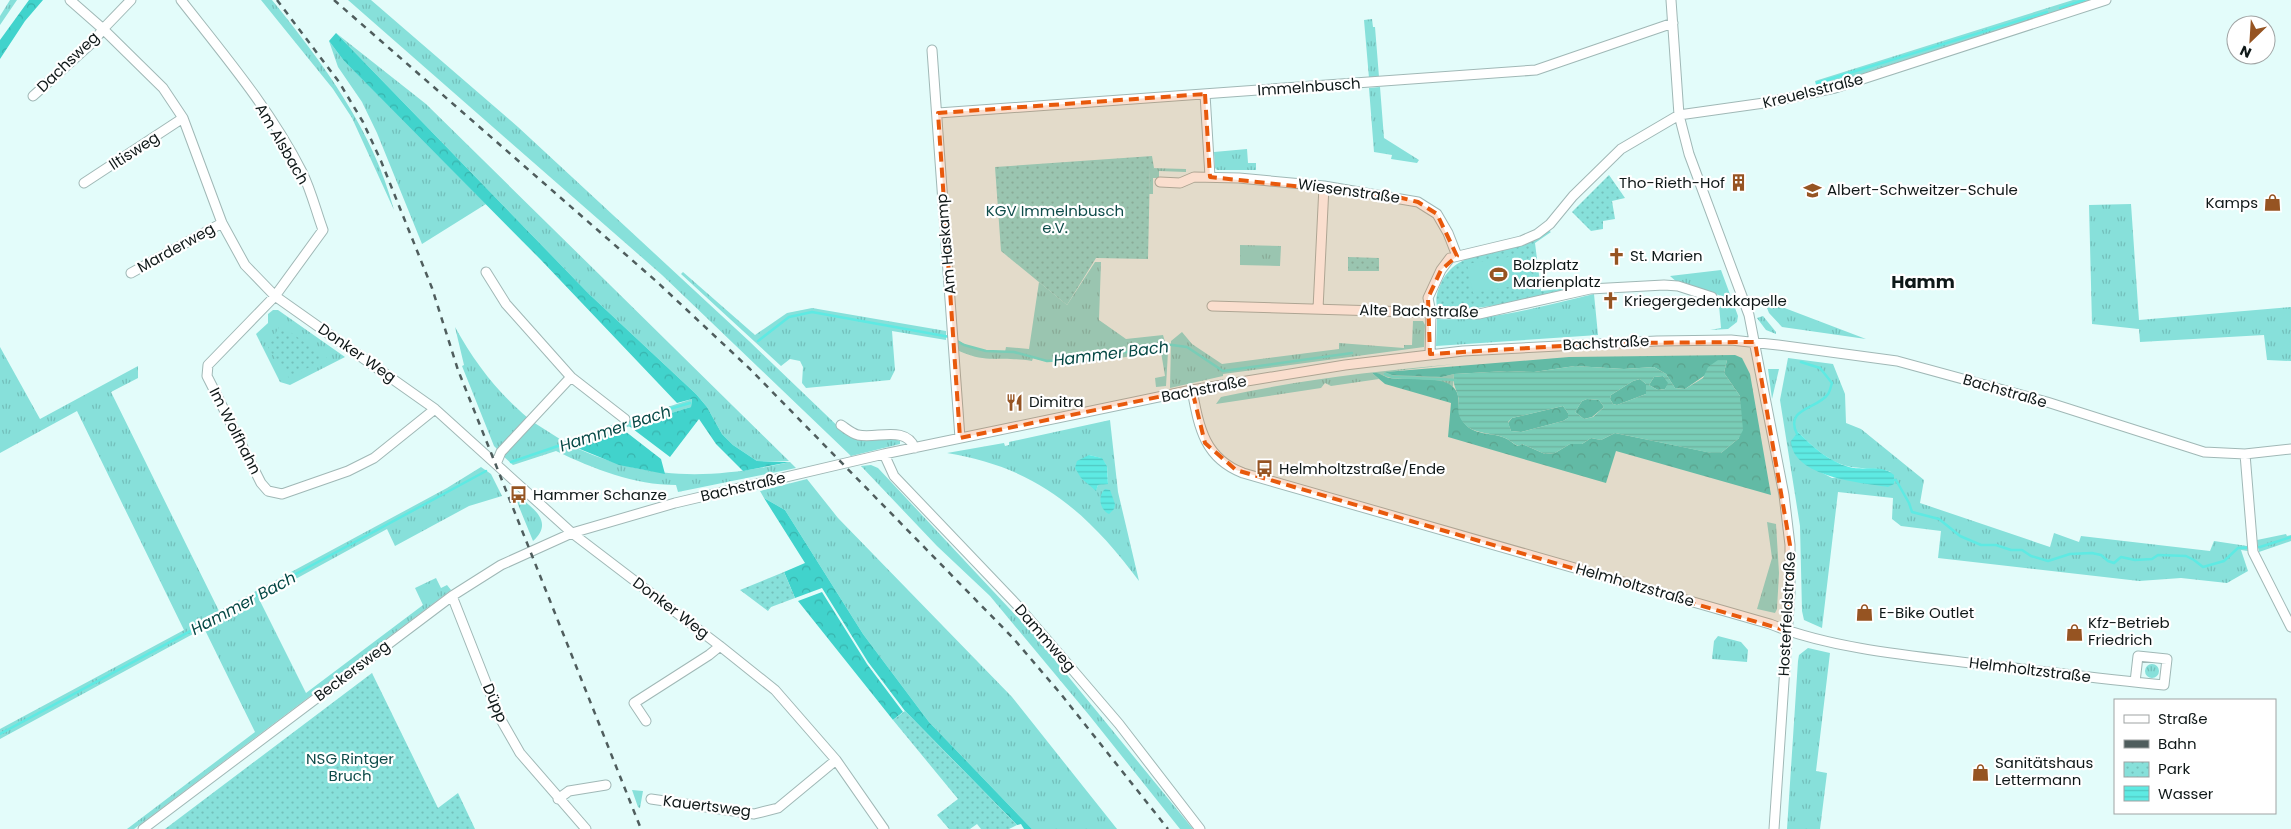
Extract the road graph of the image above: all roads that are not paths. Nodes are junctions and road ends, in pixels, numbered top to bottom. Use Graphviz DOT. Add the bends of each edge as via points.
graph roads {
  1 [pos="70,0"];
  2 [pos="131,0"];
  3 [pos="180,0"];
  4 [pos="1671,0"];
  5 [pos="2106,0"];
  6 [pos="1673,23"];
  7 [pos="103,29"];
  8 [pos="932,50"];
  9 [pos="1205,94"];
  10 [pos="33,96"];
  11 [pos="938,113"];
  12 [pos="1679,115"];
  13 [pos="183,118"];
  14 [pos="1210,177"];
  15 [pos="1160,182"];
  16 [pos="84,183"];
  17 [pos="1324,186"];
  18 [pos="222,223"];
  19 [pos="1457,256"];
  20 [pos="486,272"];
  21 [pos="131,273"];
  22 [pos="275,296"];
  23 [pos="1712,297"];
  24 [pos="1212,306"];
  25 [pos="1318,310"];
  26 [pos="1431,313"];
  27 [pos="1755,342"];
  28 [pos="1430,354"];
  29 [pos="571,377"];
  30 [pos="1192,390"];
  31 [pos="435,409"];
  32 [pos="625,419"];
  33 [pos="841,425"];
  34 [pos="960,438"];
  35 [pos="915,448"];
  36 [pos="2291,449"];
  37 [pos="884,454"];
  38 [pos="2245,454"];
  39 [pos="496,464"];
  40 [pos="572,533"];
  41 [pos="452,596"];
  42 [pos="2291,627"];
  43 [pos="1788,631"];
  44 [pos="720,646"];
  45 [pos="2135,682"];
  46 [pos="646,721"];
  47 [pos="836,760"];
  48 [pos="606,785"];
  49 [pos="558,799"];
  50 [pos="650,799"];
  51 [pos="143,829"];
  52 [pos="586,829"];
  53 [pos="884,829"];
  54 [pos="1200,829"];
  55 [pos="1774,829"];
  1 -- 7 [label="street, Donker Weg"];
  2 -- 7 [label="street"];
  3 -- 22 [label="street, Am Alsbach" via="238,74 286,143 303,174 323,230"];
  4 -- 6 [label="street, Hosterfeldstraße"];
  5 -- 12 [label="street, Kreuelsstraße" via="1835,88 1764,104"];
  6 -- 9 [label="street, Immelnbusch" via="1536,70"];
  6 -- 12 [label="street, Hosterfeldstraße"];
  7 -- 10 [label="street, Dachsweg"];
  7 -- 13 [label="street, Donker Weg" via="163,88"];
  8 -- 11 [label="street, Am Haskamp"];
  9 -- 11 [label="street, Immelnbusch"];
  9 -- 14 [label="street"];
  11 -- 34 [label="street, Am Haskamp"];
  12 -- 19 [label="street, Kreuelsstraße" via="1621,149 1537,234 1521,241"];
  12 -- 27 [label="street, Hosterfeldstraße" via="1689,154 1749,315"];
  13 -- 16 [label="street, Iltisweg"];
  13 -- 18 [label="street, Donker Weg"];
  14 -- 15 [label="street, Wiesenstraße" via="1194,177 1180,183"];
  14 -- 17 [label="street, Wiesenstraße"];
  17 -- 19 [label="street, Wiesenstraße" via="1418,202 1437,214"];
  17 -- 25 [label="street"];
  18 -- 21 [label="street, Marderweg"];
  18 -- 22 [label="street, Donker Weg" via="245,266"];
  19 -- 26 [label="street" via="1450,258 1434,283 1428,298"];
  20 -- 29 [label="street" via="506,304"];
  22 -- 31 [label="street, Donker Weg"];
  22 -- 31 [label="street, Im Wolfhahn" via="208,364 207,376 268,492 282,494 348,471 374,458"];
  23 -- 26 [label="street, Alte Bachstraße" via="1678,286 1655,285 1590,289 1479,314"];
  24 -- 25 [label="street, Alte Bachstraße"];
  25 -- 26 [label="street, Alte Bachstraße"];
  26 -- 28 [label="street"];
  27 -- 28 [label="street, Bachstraße" via="1620,342"];
  27 -- 38 [label="street, Bachstraße" via="1897,361 2048,402 2204,452"];
  27 -- 43 [label="street, Hosterfeldstraße" via="1784,495 1790,545"];
  28 -- 30 [label="street, Bachstraße"];
  29 -- 32 [label="street"];
  29 -- 39 [label="street" via="501,452"];
  30 -- 34 [label="street, Bachstraße"];
  30 -- 43 [label="street, Helmholtzstraße" via="1205,443 1217,457 1236,470"];
  31 -- 39 [label="street, Donker Weg"];
  33 -- 35 [label="street" via="859,435 904,435"];
  34 -- 35 [label="street, Bachstraße"];
  35 -- 37 [label="street, Bachstraße"];
  36 -- 38 [label="street, Bachstraße"];
  37 -- 40 [label="street, Bachstraße" via="675,503"];
  37 -- 54 [label="street, Dammweg" via="894,476 1018,606 1119,724"];
  38 -- 42 [label="street" via="2253,548"];
  39 -- 40 [label="street, Donker Weg"];
  40 -- 41 [label="street, Beckersweg" via="501,566"];
  40 -- 44 [label="street, Donker Weg"];
  41 -- 49 [label="street, Düpp" via="500,718 520,753"];
  41 -- 51 [label="street, Beckersweg"];
  43 -- 45 [label="street, Helmholtzstraße" via="1897,654"];
  43 -- 55 [label="street, Hosterfeldstraße"];
  44 -- 46 [label="street, Donker Weg" via="634,704"];
  44 -- 47 [label="street, Donker Weg" via="775,690"];
  45 -- 45 [label="street, Helmholtzstraße" via="2164,685 2167,659 2138,656"];
  47 -- 50 [label="street, Kauertsweg" via="778,808 754,814"];
  47 -- 53 [label="street, Donker Weg"];
  48 -- 49 [label="street" via="569,792"];
  49 -- 52 [label="street, Düpp"];
}
